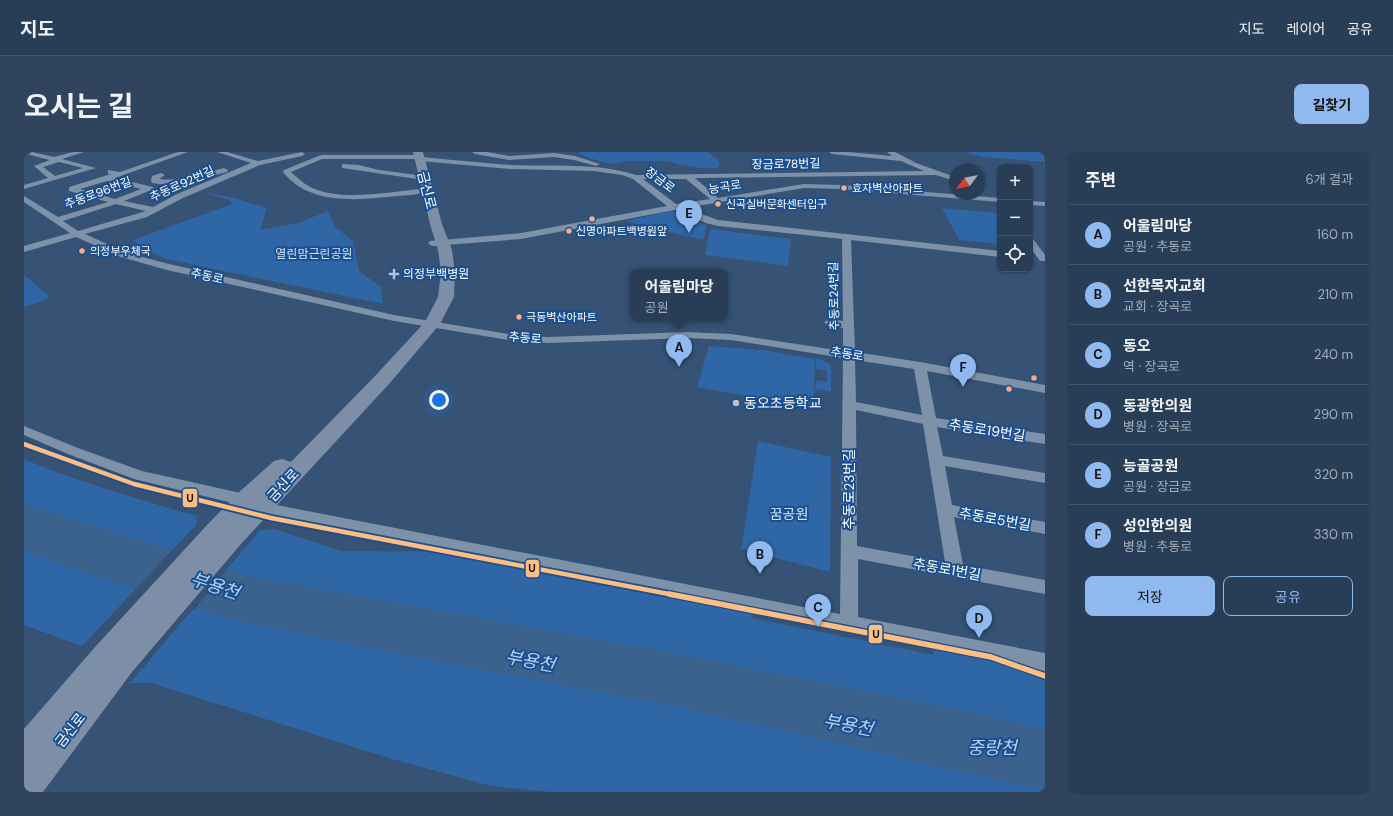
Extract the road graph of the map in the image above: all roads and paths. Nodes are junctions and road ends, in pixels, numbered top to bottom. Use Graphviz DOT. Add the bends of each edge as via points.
graph roads {
  1 [pos="81,152"];
  2 [pos="186,152"];
  3 [pos="220,152"];
  4 [pos="293,152"];
  5 [pos="475,152"];
  6 [pos="832,152"];
  7 [pos="32,154"];
  8 [pos="302,154"];
  9 [pos="417,155"];
  10 [pos="894,156"];
  11 [pos="321,157"];
  12 [pos="375,158"];
  13 [pos="56,159"];
  14 [pos="311,161"];
  15 [pos="258,163"];
  16 [pos="288,170"];
  17 [pos="608,171"];
  18 [pos="100,172"];
  19 [pos="238,172"];
  20 [pos="936,173"];
  21 [pos="161,175"];
  22 [pos="792,175"];
  23 [pos="687,176"];
  24 [pos="949,176"];
  25 [pos="636,178"];
  26 [pos="54,179"];
  27 [pos="382,183"];
  28 [pos="419,184"];
  29 [pos="804,186"];
  30 [pos="24,187"];
  31 [pos="148,189"];
  32 [pos="986,192"];
  33 [pos="180,196"];
  34 [pos="24,198"];
  35 [pos="997,198"];
  36 [pos="716,200"];
  37 [pos="997,200"];
  38 [pos="115,201"];
  39 [pos="1033,203"];
  40 [pos="1045,204"];
  41 [pos="676,207"];
  42 [pos="155,210"];
  43 [pos="57,220"];
  44 [pos="77,234"];
  45 [pos="846,237"];
  46 [pos="438,242"];
  47 [pos="1033,245"];
  48 [pos="26,246"];
  49 [pos="997,254"];
  50 [pos="1033,257"];
  51 [pos="1044,259"];
  52 [pos="830,322"];
  53 [pos="425,323"];
  54 [pos="848,326"];
  55 [pos="849,354"];
  56 [pos="920,366"];
  57 [pos="1045,389"];
  58 [pos="849,405"];
  59 [pos="929,421"];
  60 [pos="24,430"];
  61 [pos="1045,440"];
  62 [pos="936,460"];
  63 [pos="1045,478"];
  64 [pos="245,500"];
  65 [pos="261,508"];
  66 [pos="945,510"];
  67 [pos="1045,528"];
  68 [pos="224,534"];
  69 [pos="849,552"];
  70 [pos="955,571"];
  71 [pos="1045,587"];
  72 [pos="849,624"];
  73 [pos="113,659"];
  74 [pos="1045,662"];
  75 [pos="80,686"];
  76 [pos="24,739"];
  77 [pos="24,754"];
  78 [pos="24,789"];
  1 -- 13 [label="street"];
  2 -- 18 [label="street" via="120,174"];
  3 -- 15 [label="street, 추동로92번길"];
  4 -- 8 [label="street"];
  5 -- 17 [label="street" via="502,158 545,154 566,156 608,168"];
  6 -- 10 [label="street" via="870,157"];
  7 -- 13 [label="street"];
  8 -- 11 [label="street"];
  8 -- 15 [label="street"];
  9 -- 12 [label="street, 장금로"];
  9 -- 17 [label="street, 장금로" via="512,167"];
  9 -- 28 [label="main road, 금신로"];
  9 -- 46 [label="main road, 금신로" via="436,224"];
  10 -- 20 [label="street"];
  11 -- 12 [label="street, 장금로"];
  11 -- 14 [label="street"];
  12 -- 27 [label="street"];
  13 -- 18 [label="street"];
  13 -- 26 [label="street" via="38,166"];
  14 -- 16 [label="street"];
  14 -- 27 [label="street" via="359,167"];
  15 -- 16 [label="street"];
  15 -- 19 [label="street, 추동로92번길"];
  16 -- 27 [label="street" via="291,176 308,189 317,192 349,196"];
  17 -- 25 [label="street, 장금로" via="629,174"];
  18 -- 26 [label="street"];
  18 -- 31 [label="street"];
  18 -- 38 [label="street" via="72,189"];
  19 -- 21 [label="street" via="228,169 188,179 162,183 155,181 155,178"];
  19 -- 33 [label="street, 추동로92번길"];
  20 -- 22 [label="street, 장금로78번길"];
  20 -- 24 [label="street"];
  22 -- 23 [label="street, 장금로78번길"];
  22 -- 29 [label="street"];
  23 -- 25 [label="street, 장금로78번길"];
  23 -- 36 [label="street"];
  25 -- 41 [label="street, 장금로"];
  26 -- 30 [label="street"];
  27 -- 28 [label="street"];
  27 -- 28 [label="street"];
  28 -- 46 [label="main road, 금신로" via="429,231"];
  29 -- 36 [label="street, 능곡로"];
  29 -- 37 [label="street, 능곡로"];
  31 -- 33 [label="street"];
  31 -- 38 [label="street, 추동로96번길"];
  32 -- 35 [label="street"];
  33 -- 42 [label="street, 추동로92번길"];
  34 -- 43 [label="street, 추동로" via="36,210"];
  36 -- 41 [label="street, 능곡로"];
  38 -- 42 [label="street"];
  38 -- 43 [label="street, 추동로96번길"];
  39 -- 40 [label="street"];
  41 -- 45 [label="street, 장금로" via="718,223"];
  41 -- 46 [label="street, 능곡로" via="521,236"];
  42 -- 44 [label="street, 추동로92번길" via="131,220"];
  43 -- 44 [label="street, 추동로"];
  44 -- 48 [label="street, 추동로92번길"];
  44 -- 53 [label="street, 추동로" via="118,252 167,267"];
  45 -- 49 [label="street, 장금로"];
  45 -- 54 [label="street, 추동로24번길"];
  46 -- 53 [label="main road, 금신로" via="445,250 448,282 446,297"];
  47 -- 51 [label="street"];
  50 -- 51 [label="street"];
  52 -- 54 [label="street"];
  53 -- 55 [label="street, 추동로" via="514,338 548,340 732,333"];
  53 -- 64 [label="main road, 금신로" via="293,457"];
  53 -- 65 [label="main road, 금신로" via="382,380"];
  54 -- 55 [label="street, 추동로24번길"];
  55 -- 56 [label="street, 추동로"];
  55 -- 58 [label="street, 추동로23번길"];
  56 -- 57 [label="street, 추동로"];
  56 -- 59 [label="street, 추동로19번길"];
  58 -- 59 [label="street, 추동로19번길"];
  58 -- 69 [label="street, 추동로23번길"];
  59 -- 61 [label="street, 추동로19번길"];
  59 -- 62 [label="street, 추동로19번길"];
  60 -- 64 [label="street" via="139,475"];
  62 -- 63 [label="street"];
  62 -- 66 [label="street, 추동로19번길"];
  64 -- 68 [label="main road, 금신로"];
  65 -- 68 [label="main road, 금신로"];
  65 -- 72 [label="street"];
  66 -- 67 [label="street, 추동로5번길"];
  66 -- 70 [label="street, 추동로19번길"];
  68 -- 73 [label="main road, 금신로"];
  69 -- 70 [label="street, 추동로1번길"];
  69 -- 72 [label="street, 추동로23번길"];
  70 -- 71 [label="street, 추동로1번길"];
  72 -- 74 [label="street"];
  73 -- 75 [label="main road, 금신로"];
  73 -- 78 [label="main road, 금신로"];
  75 -- 76 [label="main road"];
  75 -- 77 [label="main road, 금신로"];
}
